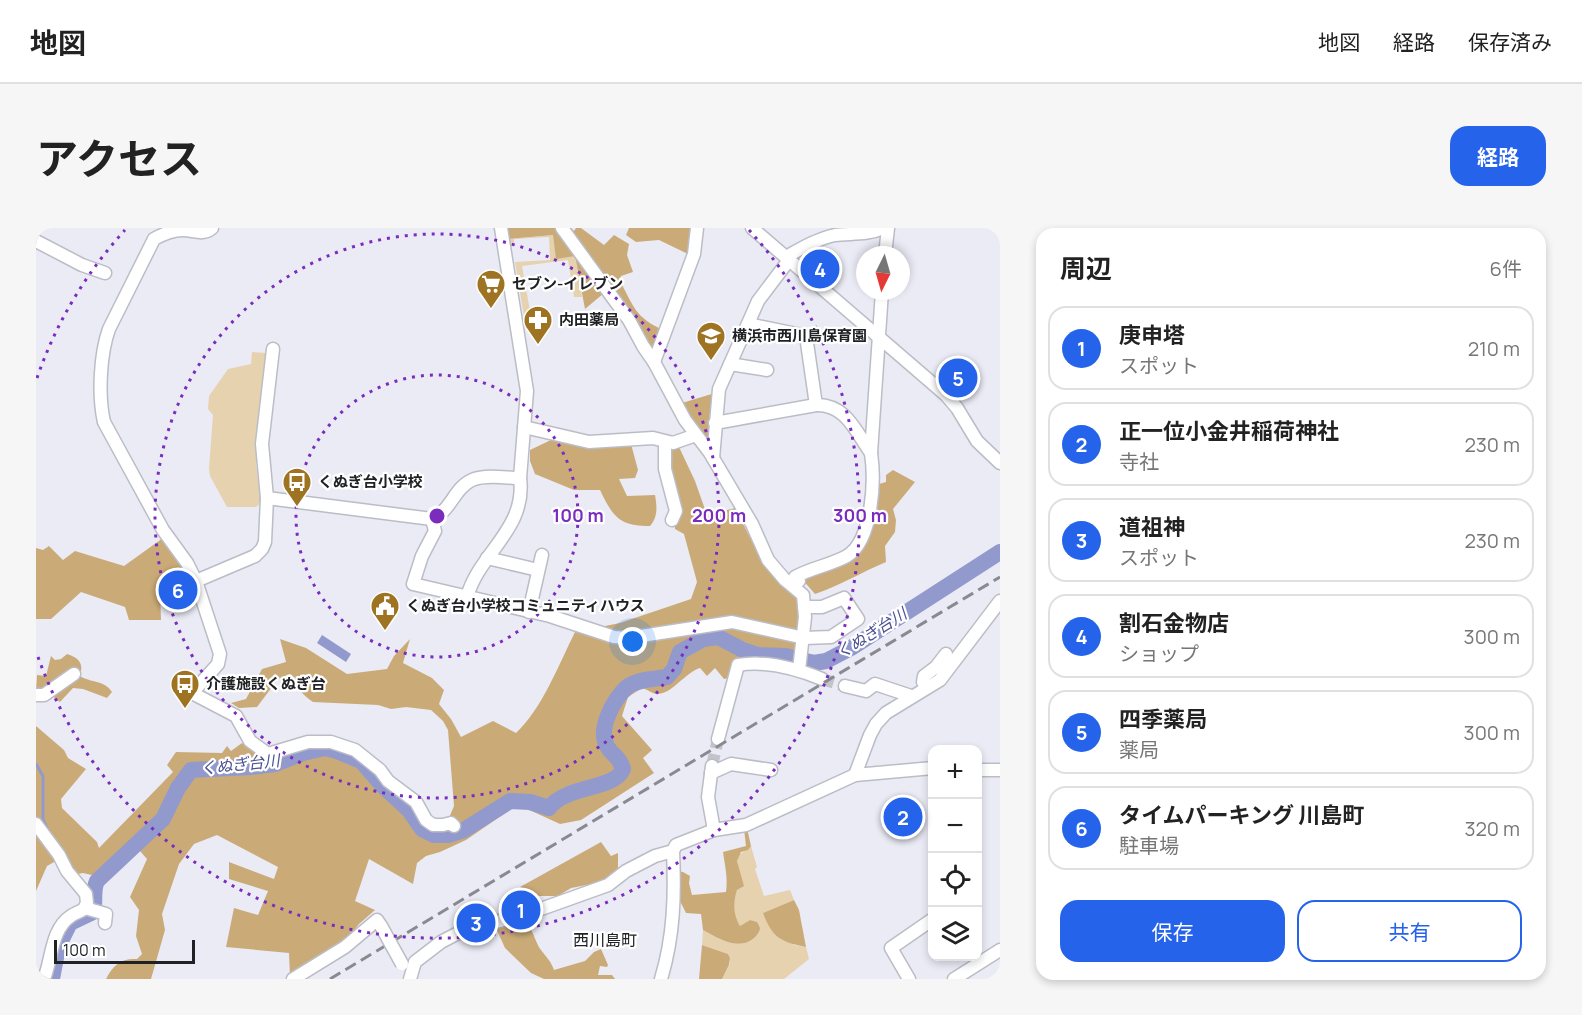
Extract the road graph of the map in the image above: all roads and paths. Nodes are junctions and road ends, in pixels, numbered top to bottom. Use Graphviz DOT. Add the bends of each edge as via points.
graph roads {
  1 [pos="212,228"];
  2 [pos="501,228"];
  3 [pos="562,228"];
  4 [pos="697,228"];
  5 [pos="752,228"];
  6 [pos="886,228"];
  7 [pos="36,242"];
  8 [pos="885,246"];
  9 [pos="788,259"];
  10 [pos="105,273"];
  11 [pos="881,300"];
  12 [pos="748,324"];
  13 [pos="878,337"];
  14 [pos="273,350"];
  15 [pos="654,362"];
  16 [pos="730,364"];
  17 [pos="767,370"];
  18 [pos="816,405"];
  19 [pos="715,423"];
  20 [pos="524,427"];
  21 [pos="696,435"];
  22 [pos="665,442"];
  23 [pos="871,453"];
  24 [pos="713,458"];
  25 [pos="1000,462"];
  26 [pos="520,478"];
  27 [pos="267,498"];
  28 [pos="432,519"];
  29 [pos="672,520"];
  30 [pos="542,555"];
  31 [pos="487,558"];
  32 [pos="538,570"];
  33 [pos="196,581"];
  34 [pos="803,593"];
  35 [pos="467,597"];
  36 [pos="998,608"];
  37 [pos="530,612"];
  38 [pos="804,638"];
  39 [pos="946,654"];
  40 [pos="800,663"];
  41 [pos="74,674"];
  42 [pos="822,679"];
  43 [pos="845,686"];
  44 [pos="926,688"];
  45 [pos="36,695"];
  46 [pos="911,696"];
  47 [pos="718,739"];
  48 [pos="928,768"];
  49 [pos="771,770"];
  50 [pos="982,770"];
  51 [pos="1000,770"];
  52 [pos="855,775"];
  53 [pos="36,824"];
  54 [pos="454,826"];
  55 [pos="714,831"];
  56 [pos="673,851"];
  57 [pos="928,922"];
  58 [pos="1000,950"];
  59 [pos="969,961"];
  60 [pos="973,968"];
  61 [pos="407,972"];
  62 [pos="960,978"];
  63 [pos="44,979"];
  64 [pos="293,979"];
  65 [pos="661,979"];
  66 [pos="909,979"];
  1 -- 33 [label="street" via="201,233 165,233 154,240 109,329 102,370 104,422 163,530"];
  2 -- 20 [label="street" via="526,379"];
  3 -- 15 [label="street" via="629,320"];
  4 -- 15 [label="street" via="694,254"];
  5 -- 9 [label="street"];
  6 -- 8 [label="street"];
  6 -- 9 [label="street" via="816,240"];
  7 -- 10 [label="street"];
  9 -- 12 [label="street" via="758,301"];
  9 -- 13 [label="street"];
  11 -- 13 [label="street"];
  12 -- 16 [label="street"];
  12 -- 18 [label="street" via="806,336"];
  13 -- 23 [label="street"];
  13 -- 25 [label="street" via="946,395 977,441"];
  14 -- 27 [label="street" via="262,444"];
  15 -- 21 [label="street"];
  16 -- 17 [label="street"];
  16 -- 19 [label="street" via="719,389"];
  18 -- 19 [label="street"];
  18 -- 23 [label="street" via="829,404 845,415"];
  19 -- 24 [label="street"];
  20 -- 22 [label="street" via="581,441 653,438"];
  20 -- 26 [label="street"];
  21 -- 22 [label="street"];
  21 -- 24 [label="street"];
  22 -- 29 [label="street" via="665,469 676,511"];
  23 -- 34 [label="street" via="873,471 863,537 846,557 795,577"];
  24 -- 34 [label="street" via="752,524 768,560"];
  26 -- 28 [label="street" via="474,479 463,486 441,515"];
  26 -- 31 [label="street" via="519,508 508,531"];
  27 -- 28 [label="street"];
  27 -- 33 [label="street" via="262,549 246,561"];
  28 -- 35 [label="street" via="435,531 413,584"];
  30 -- 32 [label="street"];
  31 -- 32 [label="street"];
  31 -- 35 [label="street" via="471,582"];
  32 -- 37 [label="street"];
  33 -- 54 [label="street" via="220,654 218,664 192,693 236,716 250,741 268,754 308,742 331,742 355,750 416,802 426,820 433,825"];
  34 -- 38 [label="street"];
  34 -- 38 [label="street" via="822,607 844,598 858,619 831,637"];
  35 -- 37 [label="street"];
  36 -- 44 [label="street" via="940,680"];
  37 -- 38 [label="street" via="614,637 732,622"];
  38 -- 40 [label="street"];
  39 -- 44 [label="street" via="924,676"];
  40 -- 42 [label="street"];
  40 -- 47 [label="street" via="738,665"];
  41 -- 45 [label="street" via="44,695"];
  43 -- 46 [label="street" via="866,691 875,684"];
  44 -- 46 [label="street"];
  46 -- 52 [label="street" via="876,724"];
  48 -- 52 [label="street"];
  49 -- 55 [label="street" via="730,764 711,769 708,797"];
  50 -- 51 [label="street"];
  52 -- 55 [label="street" via="746,825"];
  53 -- 63 [label="street" via="95,913 71,916 62,924"];
  55 -- 56 [label="street" via="676,845"];
  56 -- 61 [label="street" via="626,871 608,885 527,914 464,930 441,942"];
  56 -- 65 [label="street" via="673,927"];
  57 -- 66 [label="street" via="891,948"];
  58 -- 60 [label="street"];
  59 -- 60 [label="street"];
  60 -- 62 [label="street"];
  61 -- 64 [label="street, bridge" via="377,920 345,947"];
}
